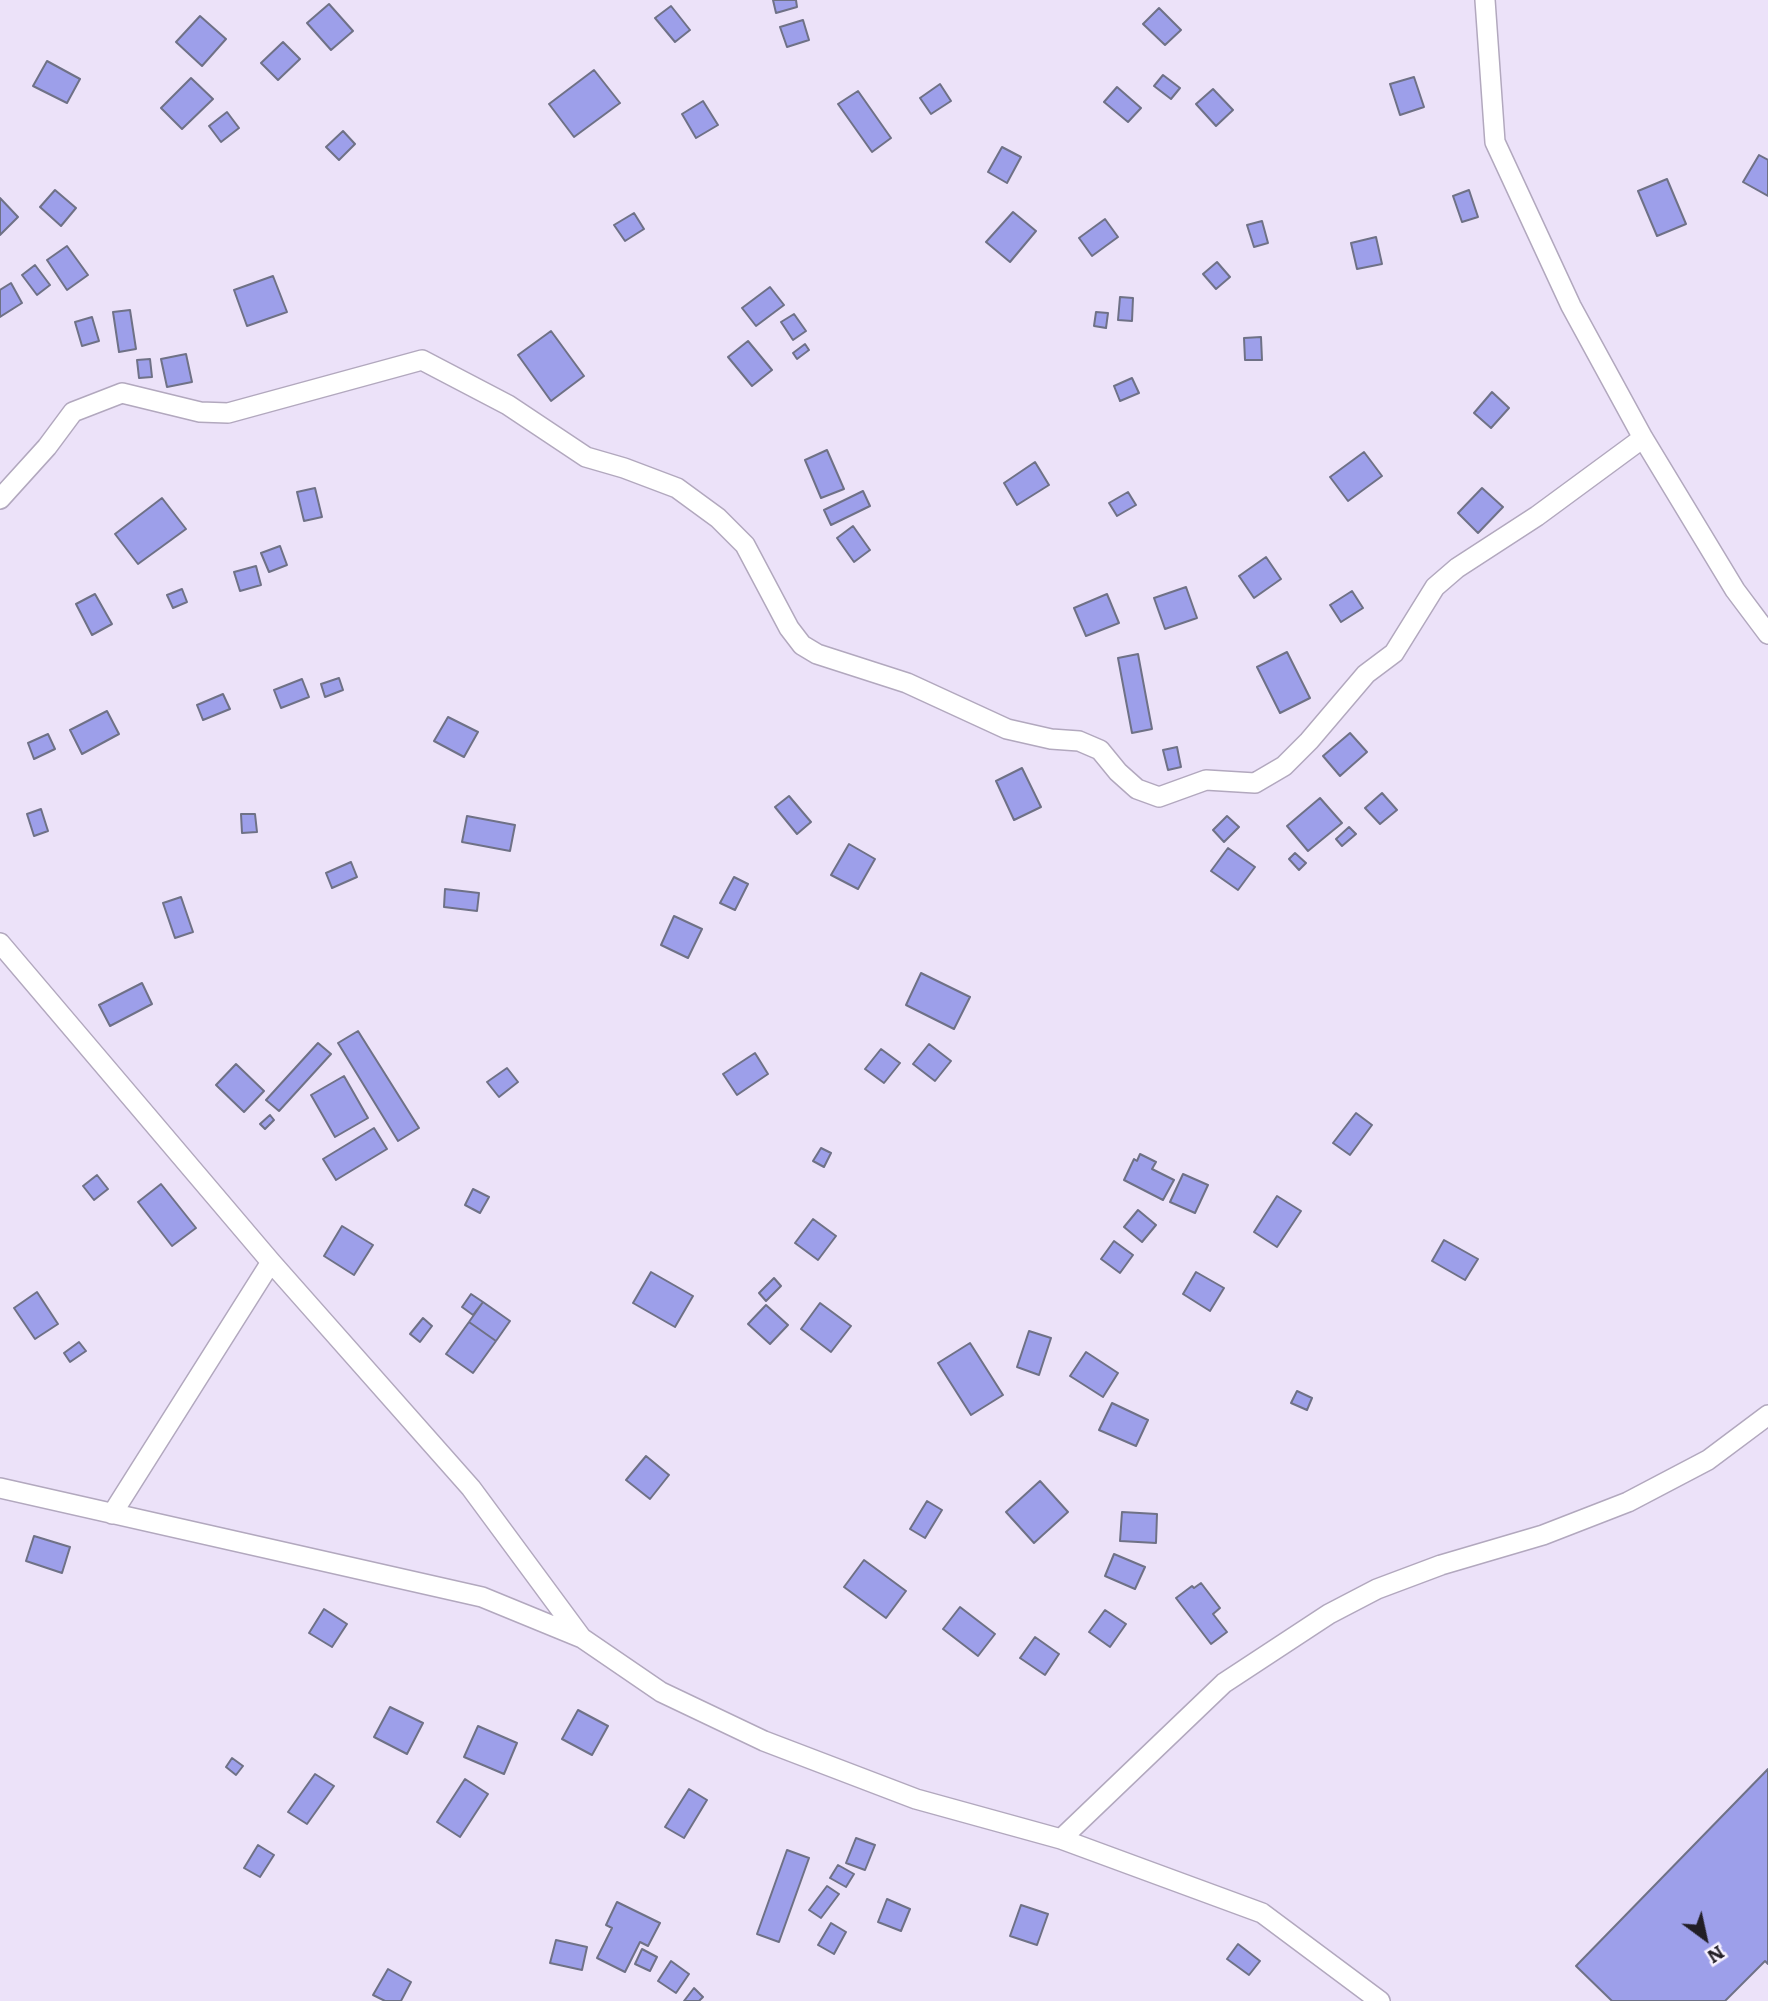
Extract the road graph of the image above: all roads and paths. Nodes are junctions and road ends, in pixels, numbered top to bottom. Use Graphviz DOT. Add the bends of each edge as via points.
graph roads {
  1 [pos="1485,0"];
  2 [pos="1643,438"];
  3 [pos="0,499"];
  4 [pos="1768,635"];
  5 [pos="0,943"];
  6 [pos="271,1262"];
  7 [pos="1768,1415"];
  8 [pos="0,1489"];
  9 [pos="112,1514"];
  10 [pos="582,1638"];
  11 [pos="1061,1839"];
  12 [pos="1380,2001"];
  1 -- 2 [label="street" via="1495,142 1571,306"];
  2 -- 3 [label="street" via="1435,587 1394,653 1366,674 1283,766 1255,783 1206,780 1158,797 1137,789 1100,750 1079,741 1007,729 907,683 817,654 802,645 789,628 745,545 718,518 677,488 586,457 508,405 422,360 228,413 200,412 122,393 73,412"];
  2 -- 4 [label="street" via="1735,590"];
  5 -- 6 [label="street"];
  6 -- 9 [label="street"];
  6 -- 10 [label="street" via="471,1488"];
  7 -- 11 [label="street" via="1708,1460 1628,1502 1543,1535 1441,1565 1377,1589 1329,1614 1224,1683"];
  8 -- 9 [label="street"];
  9 -- 10 [label="street" via="482,1597"];
  10 -- 11 [label="street" via="661,1692 764,1741 916,1799"];
  11 -- 12 [label="street" via="1262,1913"];
}
